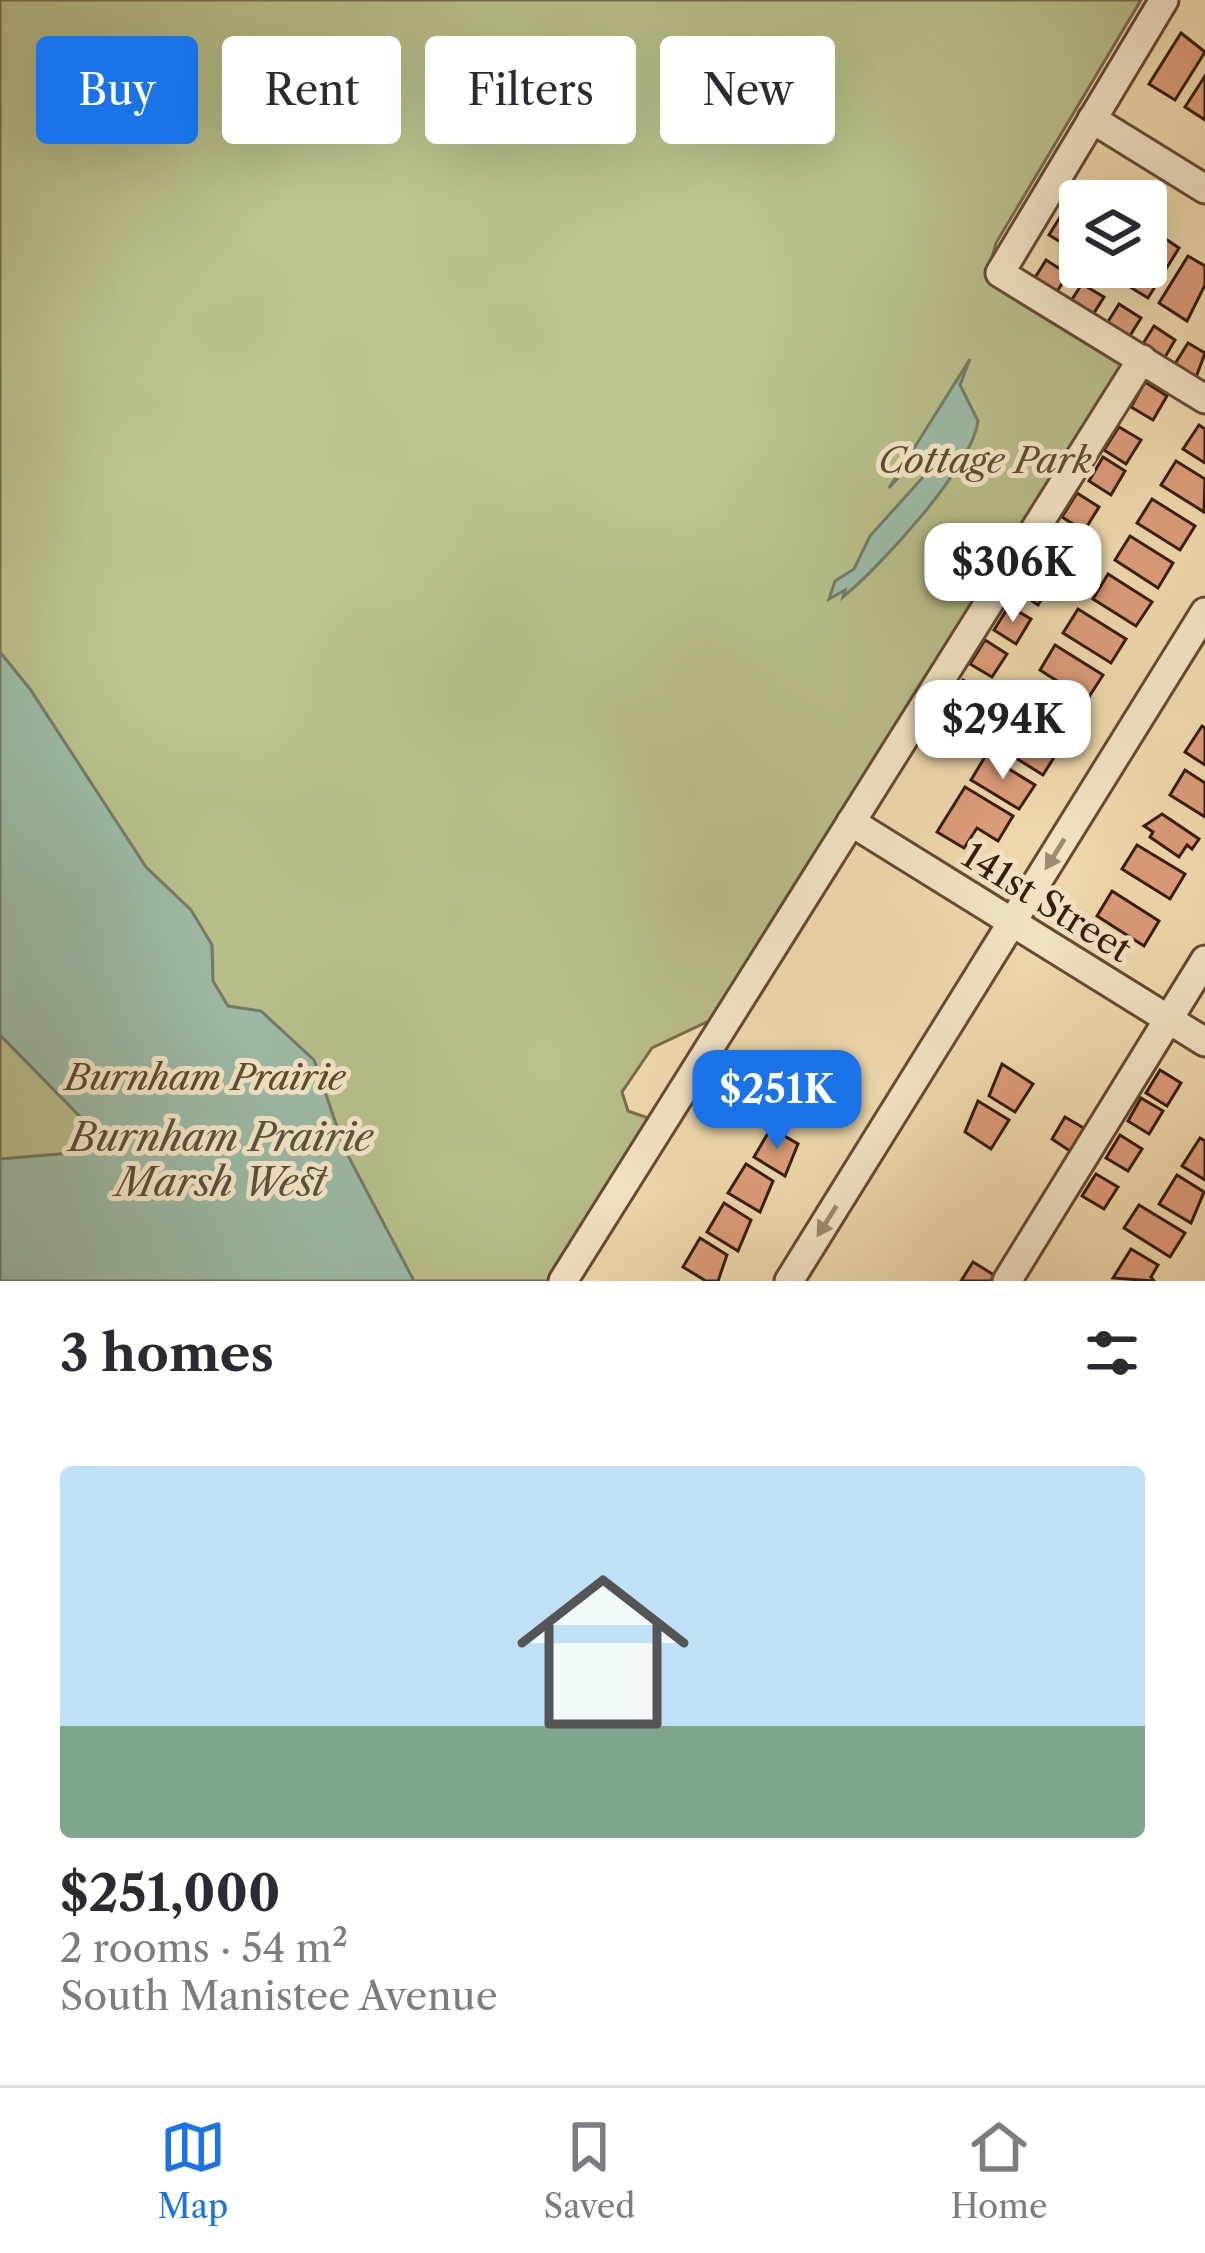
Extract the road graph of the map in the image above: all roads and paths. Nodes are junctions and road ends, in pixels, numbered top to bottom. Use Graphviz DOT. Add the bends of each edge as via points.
graph roads {
  1 [pos="1164,0"];
  2 [pos="1092,119"];
  3 [pos="1205,189"];
  4 [pos="1142,359"];
  5 [pos="1205,399"];
  6 [pos="1205,612"];
  7 [pos="851,822"];
  8 [pos="1012,922"];
  9 [pos="1205,960"];
  10 [pos="1168,1020"];
  11 [pos="1205,1042"];
  12 [pos="563,1281"];
  13 [pos="790,1281"];
  14 [pos="1007,1281"];
  1 -- 2 [label="street"];
  2 -- 3 [label="street"];
  2 -- 4 [label="street" via="1000,273"];
  4 -- 5 [label="street"];
  4 -- 7 [label="street"];
  6 -- 8 [label="street, one-way"];
  7 -- 8 [label="street, 141st Street"];
  7 -- 12 [label="street"];
  8 -- 10 [label="street, 141st Street"];
  8 -- 13 [label="street, one-way"];
  9 -- 10 [label="street"];
  10 -- 11 [label="street, 141st Street"];
  10 -- 14 [label="street"];
}
